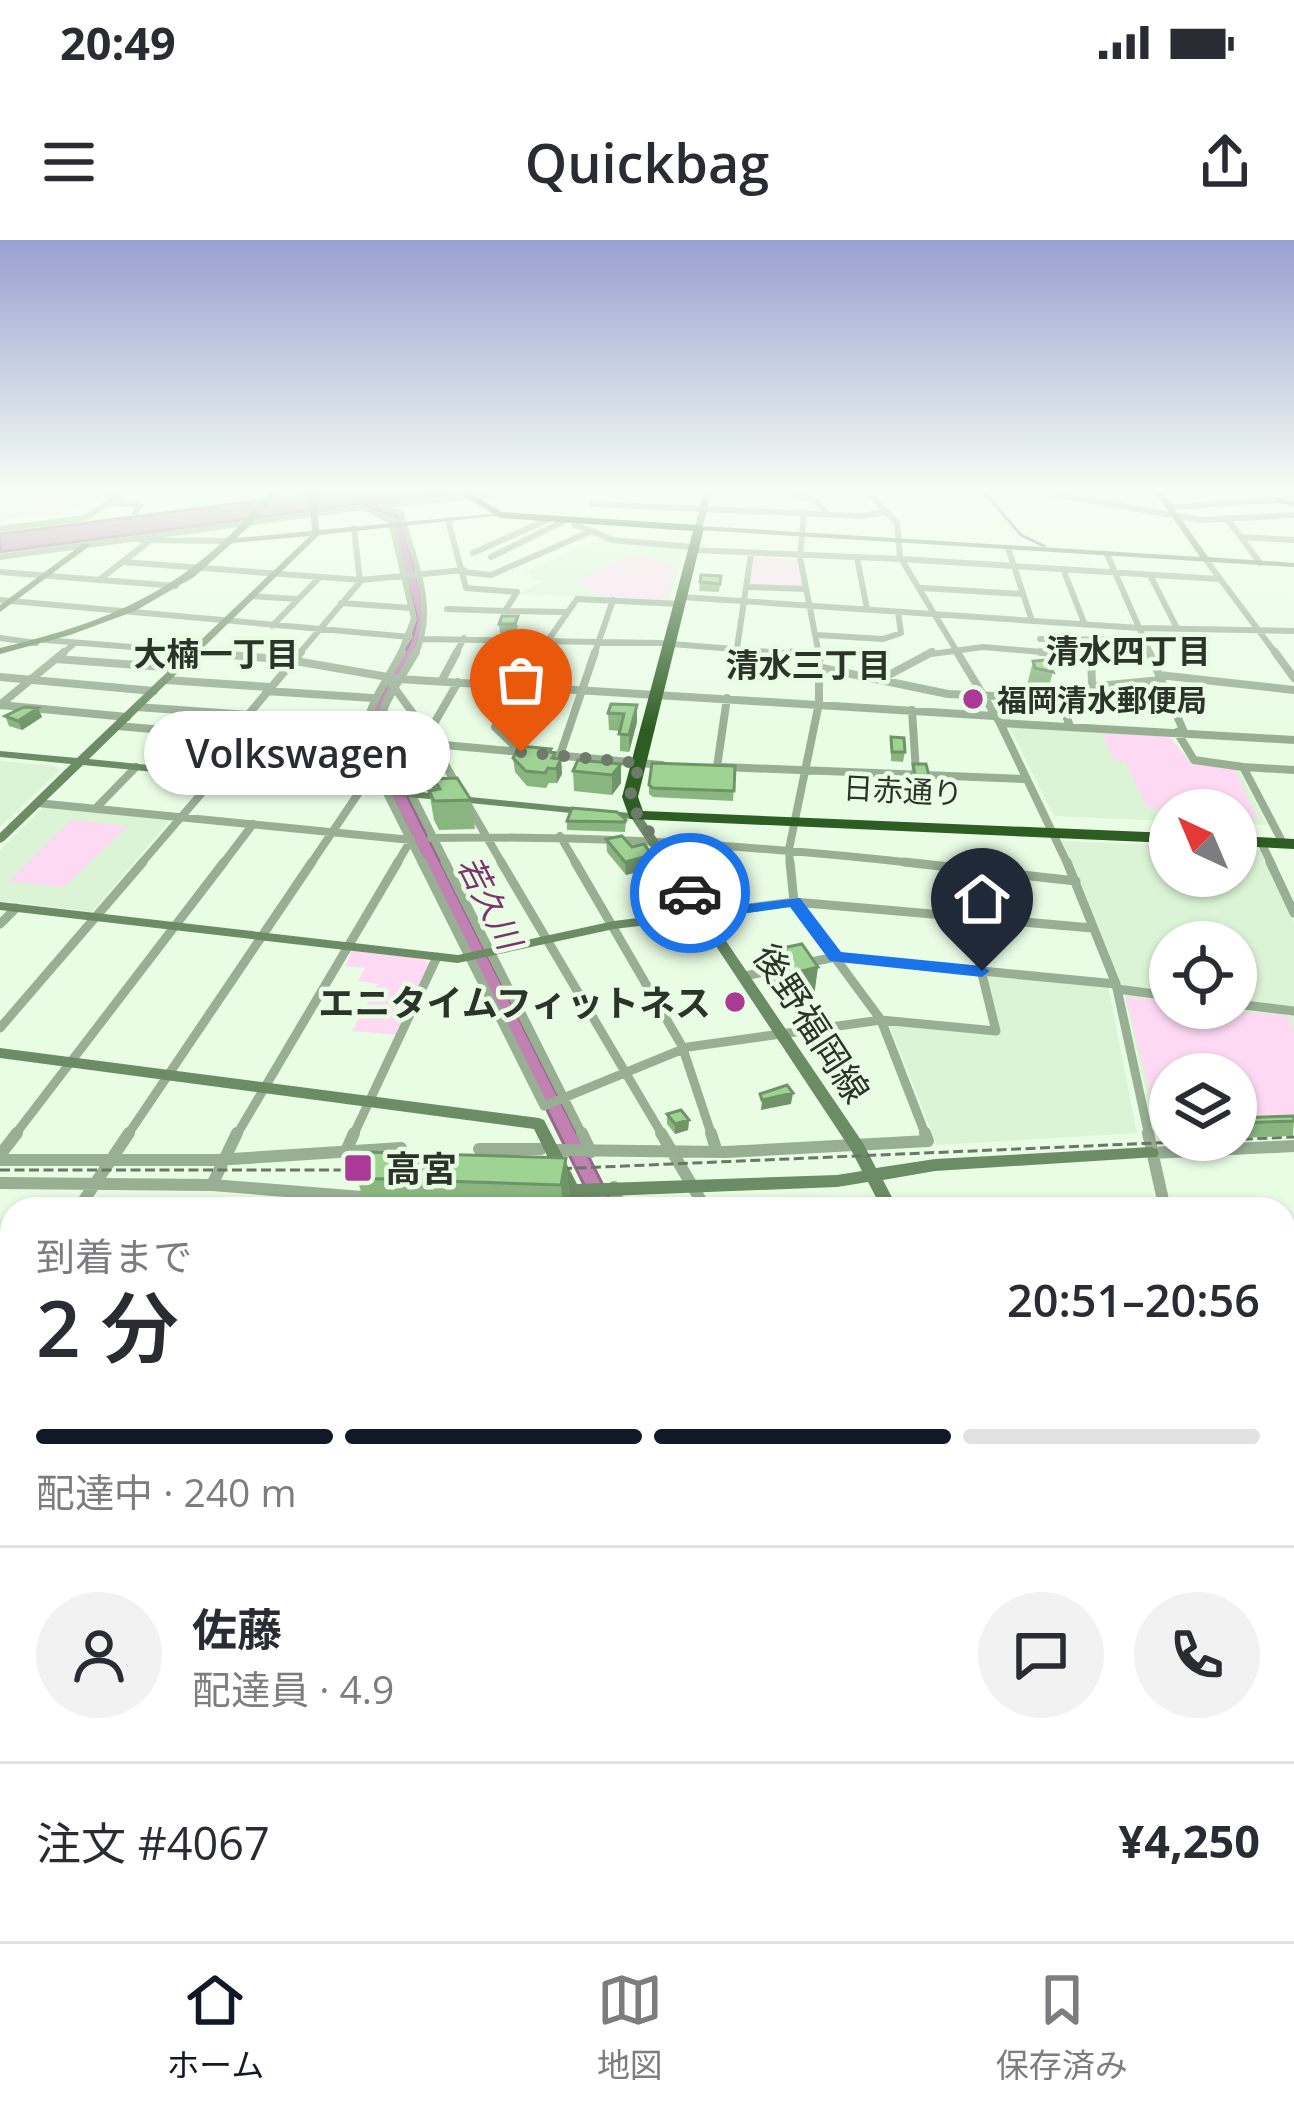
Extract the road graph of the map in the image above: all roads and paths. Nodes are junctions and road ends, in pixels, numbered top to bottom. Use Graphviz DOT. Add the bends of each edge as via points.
graph roads {
  1 [pos="50,571"];
  2 [pos="110,571"];
  3 [pos="199,571"];
  4 [pos="253,571"];
  5 [pos="361,571"];
  6 [pos="403,571"];
  7 [pos="458,571"];
  8 [pos="464,571"];
  9 [pos="467,571"];
  10 [pos="500,571"];
  11 [pos="688,571"];
  12 [pos="749,571"];
  13 [pos="803,571"];
  14 [pos="859,571"];
  15 [pos="910,571"];
  16 [pos="1016,571"];
  17 [pos="1064,571"];
  18 [pos="1103,571"];
  19 [pos="1214,571"];
  20 [pos="0,572"];
  21 [pos="1114,572"];
  22 [pos="277,573"];
  23 [pos="416,574"];
  24 [pos="1150,574"];
  25 [pos="44,576"];
  26 [pos="320,576"];
  27 [pos="403,576"];
  28 [pos="1220,579"];
  29 [pos="99,580"];
  30 [pos="362,580"];
  31 [pos="177,586"];
  32 [pos="746,587"];
  33 [pos="922,588"];
  34 [pos="806,589"];
  35 [pos="1023,594"];
  36 [pos="252,596"];
  37 [pos="297,599"];
  38 [pos="614,600"];
  39 [pos="681,601"];
  40 [pos="744,601"];
  41 [pos="4,603"];
  42 [pos="340,603"];
  43 [pos="810,605"];
  44 [pos="411,608"];
  45 [pos="447,609"];
  46 [pos="867,609"];
  47 [pos="505,611"];
  48 [pos="125,612"];
  49 [pos="567,612"];
  50 [pos="898,612"];
  51 [pos="935,614"];
  52 [pos="1033,621"];
  53 [pos="225,622"];
  54 [pos="1085,625"];
  55 [pos="272,626"];
  56 [pos="1139,628"];
  57 [pos="1177,628"];
  58 [pos="1258,628"];
  59 [pos="317,630"];
  60 [pos="1294,631"];
  61 [pos="817,635"];
  62 [pos="410,637"];
  63 [pos="0,638"];
  64 [pos="464,638"];
  65 [pos="422,639"];
  66 [pos="535,639"];
  67 [pos="549,639"];
  68 [pos="597,640"];
  69 [pos="1040,640"];
  70 [pos="1144,640"];
  71 [pos="40,641"];
  72 [pos="74,644"];
  73 [pos="670,644"];
  74 [pos="737,648"];
  75 [pos="958,649"];
  76 [pos="0,651"];
  77 [pos="1031,651"];
  78 [pos="194,653"];
  79 [pos="56,658"];
  80 [pos="290,660"];
  81 [pos="821,663"];
  82 [pos="178,668"];
  83 [pos="0,677"];
  84 [pos="885,677"];
  85 [pos="1160,678"];
  86 [pos="1294,678"];
  87 [pos="30,680"];
  88 [pos="166,680"];
  89 [pos="393,680"];
  90 [pos="442,680"];
  91 [pos="458,682"];
  92 [pos="514,684"];
  93 [pos="1092,685"];
  94 [pos="582,688"];
  95 [pos="268,689"];
  96 [pos="1056,690"];
  97 [pos="1294,690"];
  98 [pos="154,691"];
  99 [pos="657,694"];
  100 [pos="982,694"];
  101 [pos="373,698"];
  102 [pos="728,698"];
  103 [pos="819,703"];
  104 [pos="0,705"];
  105 [pos="137,707"];
  106 [pos="912,710"];
  107 [pos="247,715"];
  108 [pos="997,719"];
  109 [pos="122,721"];
  110 [pos="364,723"];
  111 [pos="1070,726"];
  112 [pos="1180,732"];
  113 [pos="431,739"];
  114 [pos="1294,740"];
  115 [pos="0,750"];
  116 [pos="521,752"];
  117 [pos="560,755"];
  118 [pos="84,758"];
  119 [pos="160,761"];
  120 [pos="640,763"];
  121 [pos="673,765"];
  122 [pos="136,766"];
  123 [pos="695,766"];
  124 [pos="717,767"];
  125 [pos="1243,767"];
  126 [pos="201,769"];
  127 [pos="1294,770"];
  128 [pos="805,771"];
  129 [pos="219,773"];
  130 [pos="916,775"];
  131 [pos="1025,779"];
  132 [pos="396,787"];
  133 [pos="362,788"];
  134 [pos="462,794"];
  135 [pos="37,802"];
  136 [pos="96,808"];
  137 [pos="634,811"];
  138 [pos="180,817"];
  139 [pos="795,818"];
  140 [pos="253,824"];
  141 [pos="1049,829"];
  142 [pos="332,831"];
  143 [pos="1149,833"];
  144 [pos="484,835"];
  145 [pos="560,836"];
  146 [pos="0,838"];
  147 [pos="431,838"];
  148 [pos="411,839"];
  149 [pos="1282,840"];
  150 [pos="656,842"];
  151 [pos="789,849"];
  152 [pos="956,869"];
  153 [pos="1076,880"];
  154 [pos="1290,893"];
  155 [pos="794,902"];
  156 [pos="8,907"];
  157 [pos="1294,913"];
  158 [pos="704,914"];
  159 [pos="95,916"];
  160 [pos="970,917"];
  161 [pos="0,924"];
  162 [pos="614,925"];
  163 [pos="178,926"];
  164 [pos="1092,928"];
  165 [pos="262,935"];
  166 [pos="548,942"];
  167 [pos="349,946"];
  168 [pos="491,955"];
  169 [pos="437,957"];
  170 [pos="836,957"];
  171 [pos="471,958"];
  172 [pos="982,971"];
  173 [pos="745,976"];
  174 [pos="1117,986"];
  175 [pos="1149,992"];
  176 [pos="1257,1007"];
  177 [pos="1294,1011"];
  178 [pos="881,1020"];
  179 [pos="0,1028"];
  180 [pos="783,1034"];
  181 [pos="683,1048"];
  182 [pos="0,1053"];
  183 [pos="71,1063"];
  184 [pos="626,1072"];
  185 [pos="166,1075"];
  186 [pos="266,1088"];
  187 [pos="566,1099"];
  188 [pos="369,1102"];
  189 [pos="544,1106"];
  190 [pos="539,1124"];
  191 [pos="1149,1143"];
  192 [pos="1294,1146"];
  193 [pos="857,1147"];
  194 [pos="399,1148"];
  195 [pos="1257,1148"];
  196 [pos="479,1149"];
  197 [pos="346,1150"];
  198 [pos="554,1150"];
  199 [pos="670,1151"];
  200 [pos="720,1151"];
  201 [pos="592,1152"];
  202 [pos="1149,1153"];
  203 [pos="0,1157"];
  204 [pos="224,1158"];
  205 [pos="110,1159"];
  206 [pos="1153,1161"];
  207 [pos="872,1174"];
  208 [pos="0,1184"];
  209 [pos="90,1184"];
  210 [pos="212,1185"];
  211 [pos="692,1185"];
  212 [pos="611,1187"];
  213 [pos="572,1190"];
  214 [pos="84,1197"];
  215 [pos="379,1197"];
  216 [pos="575,1197"];
  217 [pos="615,1197"];
  218 [pos="699,1197"];
  219 [pos="884,1197"];
  220 [pos="1162,1197"];
  1 -- 25 [label="street"];
  2 -- 29 [label="street"];
  3 -- 31 [label="street"];
  4 -- 22 [label="street"];
  5 -- 30 [label="street"];
  6 -- 27 [label="street"];
  7 -- 23 [label="street"];
  8 -- 47 [label="street" via="466,588 517,592"];
  9 -- 10 [label="street"];
  11 -- 39 [label="highway"];
  12 -- 32 [label="street"];
  13 -- 34 [label="street"];
  14 -- 46 [label="street"];
  15 -- 33 [label="street"];
  16 -- 35 [label="street"];
  17 -- 54 [label="street"];
  18 -- 21 [label="street"];
  19 -- 28 [label="street"];
  20 -- 25 [label="street"];
  21 -- 24 [label="street"];
  21 -- 56 [label="street"];
  22 -- 26 [label="street"];
  22 -- 36 [label="street"];
  23 -- 27 [label="street"];
  23 -- 65 [label="street"];
  24 -- 28 [label="street"];
  24 -- 57 [label="street"];
  25 -- 29 [label="street"];
  25 -- 41 [label="street"];
  26 -- 30 [label="street"];
  26 -- 37 [label="street"];
  27 -- 30 [label="street"];
  27 -- 44 [label="street"];
  28 -- 58 [label="street"];
  29 -- 31 [label="street"];
  30 -- 42 [label="street"];
  31 -- 48 [label="street"];
  32 -- 34 [label="street"];
  32 -- 40 [label="street"];
  33 -- 35 [label="street"];
  33 -- 51 [label="street"];
  34 -- 43 [label="street"];
  35 -- 52 [label="street"];
  36 -- 37 [label="street"];
  36 -- 53 [label="street"];
  37 -- 55 [label="street"];
  38 -- 39 [label="street"];
  38 -- 49 [label="street" via="577,599"];
  38 -- 68 [label="street"];
  39 -- 40 [label="street"];
  39 -- 73 [label="highway"];
  40 -- 43 [label="street"];
  40 -- 74 [label="street"];
  41 -- 48 [label="street"];
  42 -- 44 [label="street"];
  42 -- 59 [label="street"];
  43 -- 46 [label="street"];
  43 -- 61 [label="street"];
  44 -- 62 [label="street"];
  45 -- 47 [label="street"];
  46 -- 50 [label="street"];
  47 -- 49 [label="street"];
  48 -- 53 [label="street"];
  48 -- 71 [label="street"];
  49 -- 67 [label="street"];
  50 -- 51 [label="street"];
  50 -- 61 [label="street" via="901,633 883,639"];
  51 -- 52 [label="street"];
  51 -- 75 [label="street"];
  52 -- 54 [label="street"];
  52 -- 69 [label="street"];
  53 -- 55 [label="street"];
  53 -- 78 [label="street"];
  54 -- 56 [label="street"];
  55 -- 59 [label="street"];
  56 -- 57 [label="street"];
  56 -- 70 [label="street"];
  57 -- 58 [label="street"];
  58 -- 60 [label="street"];
  58 -- 86 [label="street"];
  59 -- 62 [label="street"];
  59 -- 80 [label="street"];
  61 -- 81 [label="street"];
  62 -- 89 [label="street"];
  63 -- 71 [label="street"];
  64 -- 65 [label="street"];
  64 -- 66 [label="street"];
  64 -- 90 [label="street"];
  65 -- 89 [label="street"];
  66 -- 67 [label="street"];
  66 -- 92 [label="street"];
  67 -- 68 [label="street"];
  68 -- 73 [label="street"];
  68 -- 94 [label="street"];
  69 -- 70 [label="street"];
  69 -- 77 [label="street"];
  70 -- 85 [label="street"];
  71 -- 72 [label="street"];
  71 -- 76 [label="street"];
  72 -- 78 [label="street"];
  72 -- 79 [label="street"];
  73 -- 74 [label="street"];
  73 -- 99 [label="highway"];
  74 -- 81 [label="street"];
  75 -- 77 [label="street"];
  75 -- 84 [label="street" via="909,658"];
  75 -- 100 [label="street"];
  77 -- 93 [label="street" via="1091,656"];
  78 -- 80 [label="street"];
  78 -- 82 [label="street"];
  79 -- 82 [label="street"];
  79 -- 87 [label="street"];
  80 -- 89 [label="street"];
  80 -- 95 [label="street"];
  81 -- 84 [label="street"];
  81 -- 103 [label="street"];
  82 -- 88 [label="street"];
  83 -- 87 [label="street"];
  84 -- 100 [label="street" via="947,694"];
  85 -- 93 [label="street"];
  85 -- 97 [label="street"];
  85 -- 112 [label="street"];
  87 -- 98 [label="street"];
  87 -- 104 [label="street"];
  88 -- 95 [label="street"];
  88 -- 98 [label="street"];
  89 -- 90 [label="street"];
  89 -- 101 [label="street"];
  89 -- 113 [label="street"];
  89 -- 132 [label="street" via="380,736"];
  90 -- 91 [label="street"];
  91 -- 92 [label="street"];
  91 -- 113 [label="street"];
  92 -- 94 [label="street"];
  92 -- 116 [label="street" via="495,727"];
  93 -- 96 [label="street"];
  94 -- 99 [label="street"];
  94 -- 117 [label="street"];
  95 -- 101 [label="street"];
  95 -- 107 [label="street"];
  96 -- 100 [label="street"];
  96 -- 111 [label="street"];
  98 -- 105 [label="street"];
  99 -- 102 [label="street"];
  99 -- 120 [label="highway"];
  100 -- 108 [label="street"];
  101 -- 110 [label="street"];
  102 -- 103 [label="street"];
  102 -- 124 [label="street"];
  103 -- 106 [label="street"];
  103 -- 128 [label="street"];
  104 -- 109 [label="street"];
  105 -- 107 [label="street"];
  105 -- 109 [label="street"];
  106 -- 108 [label="street"];
  106 -- 130 [label="street"];
  107 -- 110 [label="street"];
  107 -- 126 [label="street"];
  108 -- 111 [label="street"];
  108 -- 131 [label="street"];
  109 -- 118 [label="street"];
  109 -- 119 [label="street" via="186,732"];
  110 -- 132 [label="street" via="368,752"];
  111 -- 112 [label="street"];
  112 -- 114 [label="street"];
  112 -- 125 [label="street" via="1194,760"];
  113 -- 116 [label="street"];
  113 -- 134 [label="street"];
  115 -- 118 [label="street"];
  116 -- 117 [label="street"];
  117 -- 120 [label="street"];
  118 -- 119 [label="street"];
  118 -- 122 [label="street"];
  118 -- 135 [label="street"];
  119 -- 126 [label="street"];
  120 -- 121 [label="street"];
  120 -- 137 [label="highway"];
  122 -- 126 [label="street"];
  122 -- 136 [label="street"];
  123 -- 124 [label="street"];
  124 -- 128 [label="street"];
  125 -- 127 [label="street"];
  125 -- 149 [label="street"];
  126 -- 129 [label="street"];
  126 -- 132 [label="street"];
  128 -- 130 [label="street"];
  128 -- 139 [label="street"];
  129 -- 133 [label="street"];
  129 -- 138 [label="street"];
  130 -- 131 [label="street"];
  131 -- 141 [label="street"];
  132 -- 133 [label="street"];
  132 -- 134 [label="street"];
  132 -- 147 [label="street"];
  132 -- 148 [label="street"];
  133 -- 142 [label="street"];
  134 -- 137 [label="street"];
  134 -- 144 [label="street"];
  135 -- 136 [label="street"];
  135 -- 146 [label="street"];
  136 -- 138 [label="street"];
  137 -- 139 [label="highway, 日赤通り"];
  137 -- 150 [label="street, 後野福岡線"];
  138 -- 140 [label="street"];
  138 -- 159 [label="street"];
  139 -- 141 [label="highway, 日赤通り"];
  139 -- 151 [label="street"];
  140 -- 142 [label="street"];
  140 -- 163 [label="street"];
  141 -- 143 [label="highway, 日赤通り"];
  141 -- 153 [label="street"];
  142 -- 148 [label="street"];
  142 -- 165 [label="street"];
  144 -- 145 [label="street"];
  144 -- 147 [label="street"];
  144 -- 166 [label="street"];
  145 -- 150 [label="street"];
  145 -- 162 [label="street"];
  147 -- 168 [label="street"];
  148 -- 167 [label="street"];
  148 -- 171 [label="street"];
  149 -- 154 [label="street"];
  150 -- 151 [label="street"];
  150 -- 158 [label="street, 後野福岡線"];
  151 -- 152 [label="street"];
  151 -- 155 [label="street"];
  152 -- 153 [label="street"];
  152 -- 160 [label="street"];
  153 -- 164 [label="street"];
  154 -- 157 [label="street"];
  155 -- 158 [label="street"];
  155 -- 160 [label="street"];
  155 -- 170 [label="street"];
  156 -- 159 [label="street"];
  156 -- 161 [label="street"];
  158 -- 162 [label="street"];
  158 -- 173 [label="street, 後野福岡線"];
  159 -- 163 [label="street"];
  159 -- 179 [label="street"];
  160 -- 164 [label="street"];
  160 -- 172 [label="street"];
  162 -- 166 [label="street"];
  162 -- 181 [label="street"];
  163 -- 165 [label="street"];
  163 -- 183 [label="street"];
  164 -- 174 [label="street"];
  165 -- 167 [label="street"];
  165 -- 185 [label="street"];
  166 -- 168 [label="street"];
  166 -- 184 [label="street"];
  167 -- 169 [label="street"];
  167 -- 186 [label="street"];
  168 -- 171 [label="street"];
  168 -- 187 [label="street"];
  169 -- 171 [label="street"];
  169 -- 188 [label="street"];
  170 -- 172 [label="street"];
  170 -- 173 [label="street"];
  170 -- 178 [label="street"];
  171 -- 189 [label="street"];
  172 -- 174 [label="street"];
  172 -- 178 [label="street" via="996,1030"];
  173 -- 180 [label="street, 後野福岡線"];
  174 -- 175 [label="street"];
  174 -- 191 [label="street"];
  176 -- 177 [label="street"];
  178 -- 180 [label="street"];
  178 -- 193 [label="street" via="928,1142"];
  180 -- 181 [label="street"];
  180 -- 193 [label="street, 後野福岡線"];
  181 -- 184 [label="street"];
  181 -- 200 [label="street"];
  182 -- 183 [label="street"];
  183 -- 185 [label="street"];
  183 -- 203 [label="street"];
  184 -- 187 [label="street"];
  184 -- 199 [label="street"];
  185 -- 186 [label="street"];
  185 -- 205 [label="street"];
  186 -- 188 [label="street"];
  186 -- 204 [label="street"];
  187 -- 189 [label="street"];
  187 -- 201 [label="street"];
  188 -- 190 [label="street"];
  188 -- 197 [label="street"];
  189 -- 190 [label="street"];
  190 -- 198 [label="street"];
  192 -- 195 [label="street"];
  193 -- 200 [label="street"];
  193 -- 207 [label="street, 後野福岡線"];
  194 -- 197 [label="street"];
  196 -- 198 [label="street"];
  197 -- 204 [label="street"];
  198 -- 201 [label="street"];
  198 -- 213 [label="street"];
  199 -- 200 [label="street"];
  199 -- 201 [label="street"];
  199 -- 211 [label="street"];
  202 -- 207 [label="street"];
  203 -- 205 [label="street"];
  204 -- 205 [label="street"];
  204 -- 210 [label="street"];
  205 -- 209 [label="street"];
  206 -- 220 [label="street"];
  207 -- 211 [label="street"];
  207 -- 219 [label="street, 後野福岡線"];
  208 -- 209 [label="street"];
  209 -- 210 [label="street"];
  209 -- 214 [label="street"];
  210 -- 215 [label="street"];
  211 -- 212 [label="street"];
  211 -- 218 [label="street"];
  212 -- 213 [label="street"];
  212 -- 217 [label="street"];
  213 -- 216 [label="street"];
}
